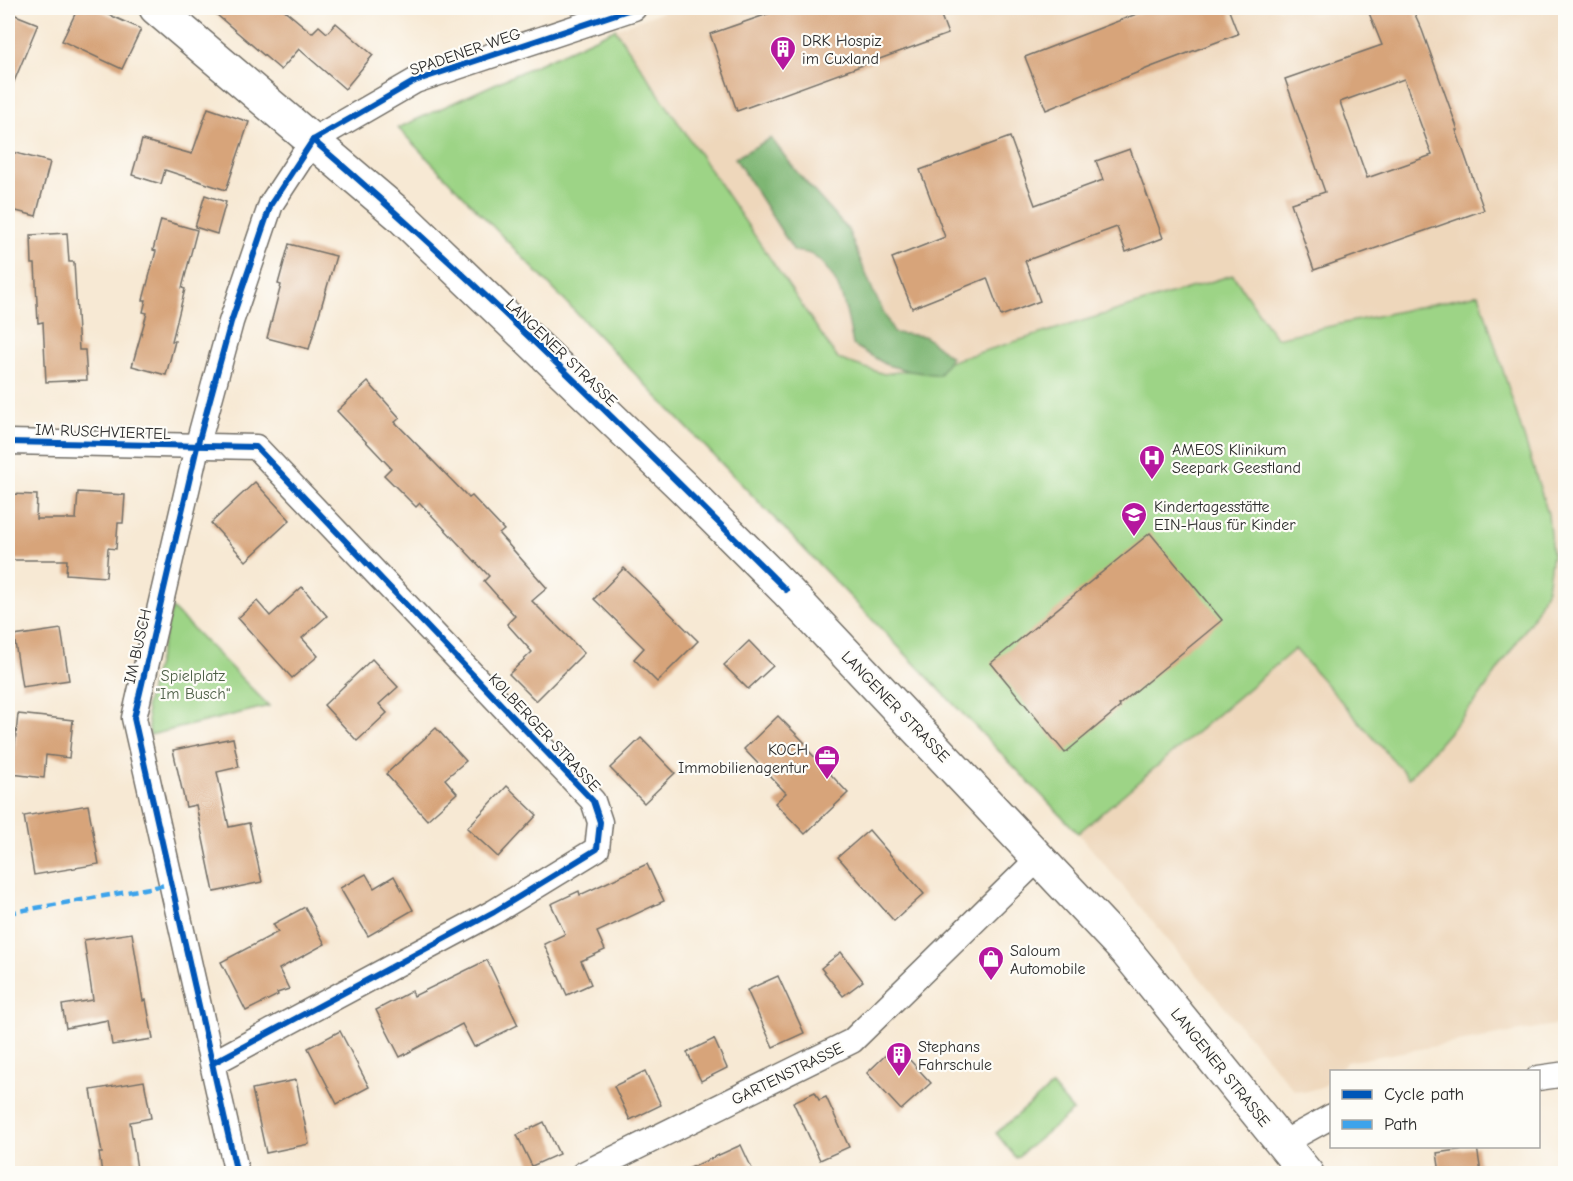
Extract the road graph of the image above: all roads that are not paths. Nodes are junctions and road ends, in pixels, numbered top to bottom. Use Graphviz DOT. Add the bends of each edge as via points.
graph roads {
  1 [pos="156,8"];
  2 [pos="634,8"];
  3 [pos="313,140"];
  4 [pos="8,442"];
  5 [pos="197,447"];
  6 [pos="1040,857"];
  7 [pos="213,1063"];
  8 [pos="1566,1074"];
  9 [pos="1540,1078"];
  10 [pos="1330,1117"];
  11 [pos="1283,1143"];
  12 [pos="237,1173"];
  13 [pos="583,1173"];
  14 [pos="1307,1173"];
  1 -- 3 [label="main road, LANGENER STRASSE"];
  2 -- 3 [label="street, SPADENER WEG" via="415,81"];
  3 -- 5 [label="street, IM BUSCH" via="271,204 231,322"];
  3 -- 6 [label="main road, LANGENER STRASSE" via="441,253 692,496"];
  4 -- 5 [label="street, IM RUSCHVIERTEL"];
  5 -- 7 [label="street, IM BUSCH" via="134,718"];
  5 -- 7 [label="street, KOLBERGER STRASSE" via="256,447 593,801 600,822 597,849 494,912"];
  6 -- 11 [label="main road, LANGENER STRASSE" via="1126,951"];
  6 -- 13 [label="street, GARTENSTRASSE" via="852,1041"];
  7 -- 12 [label="street, IM BUSCH"];
  8 -- 9 [label="street"];
  10 -- 11 [label="street"];
  11 -- 14 [label="main road, LANGENER STRASSE"];
}
